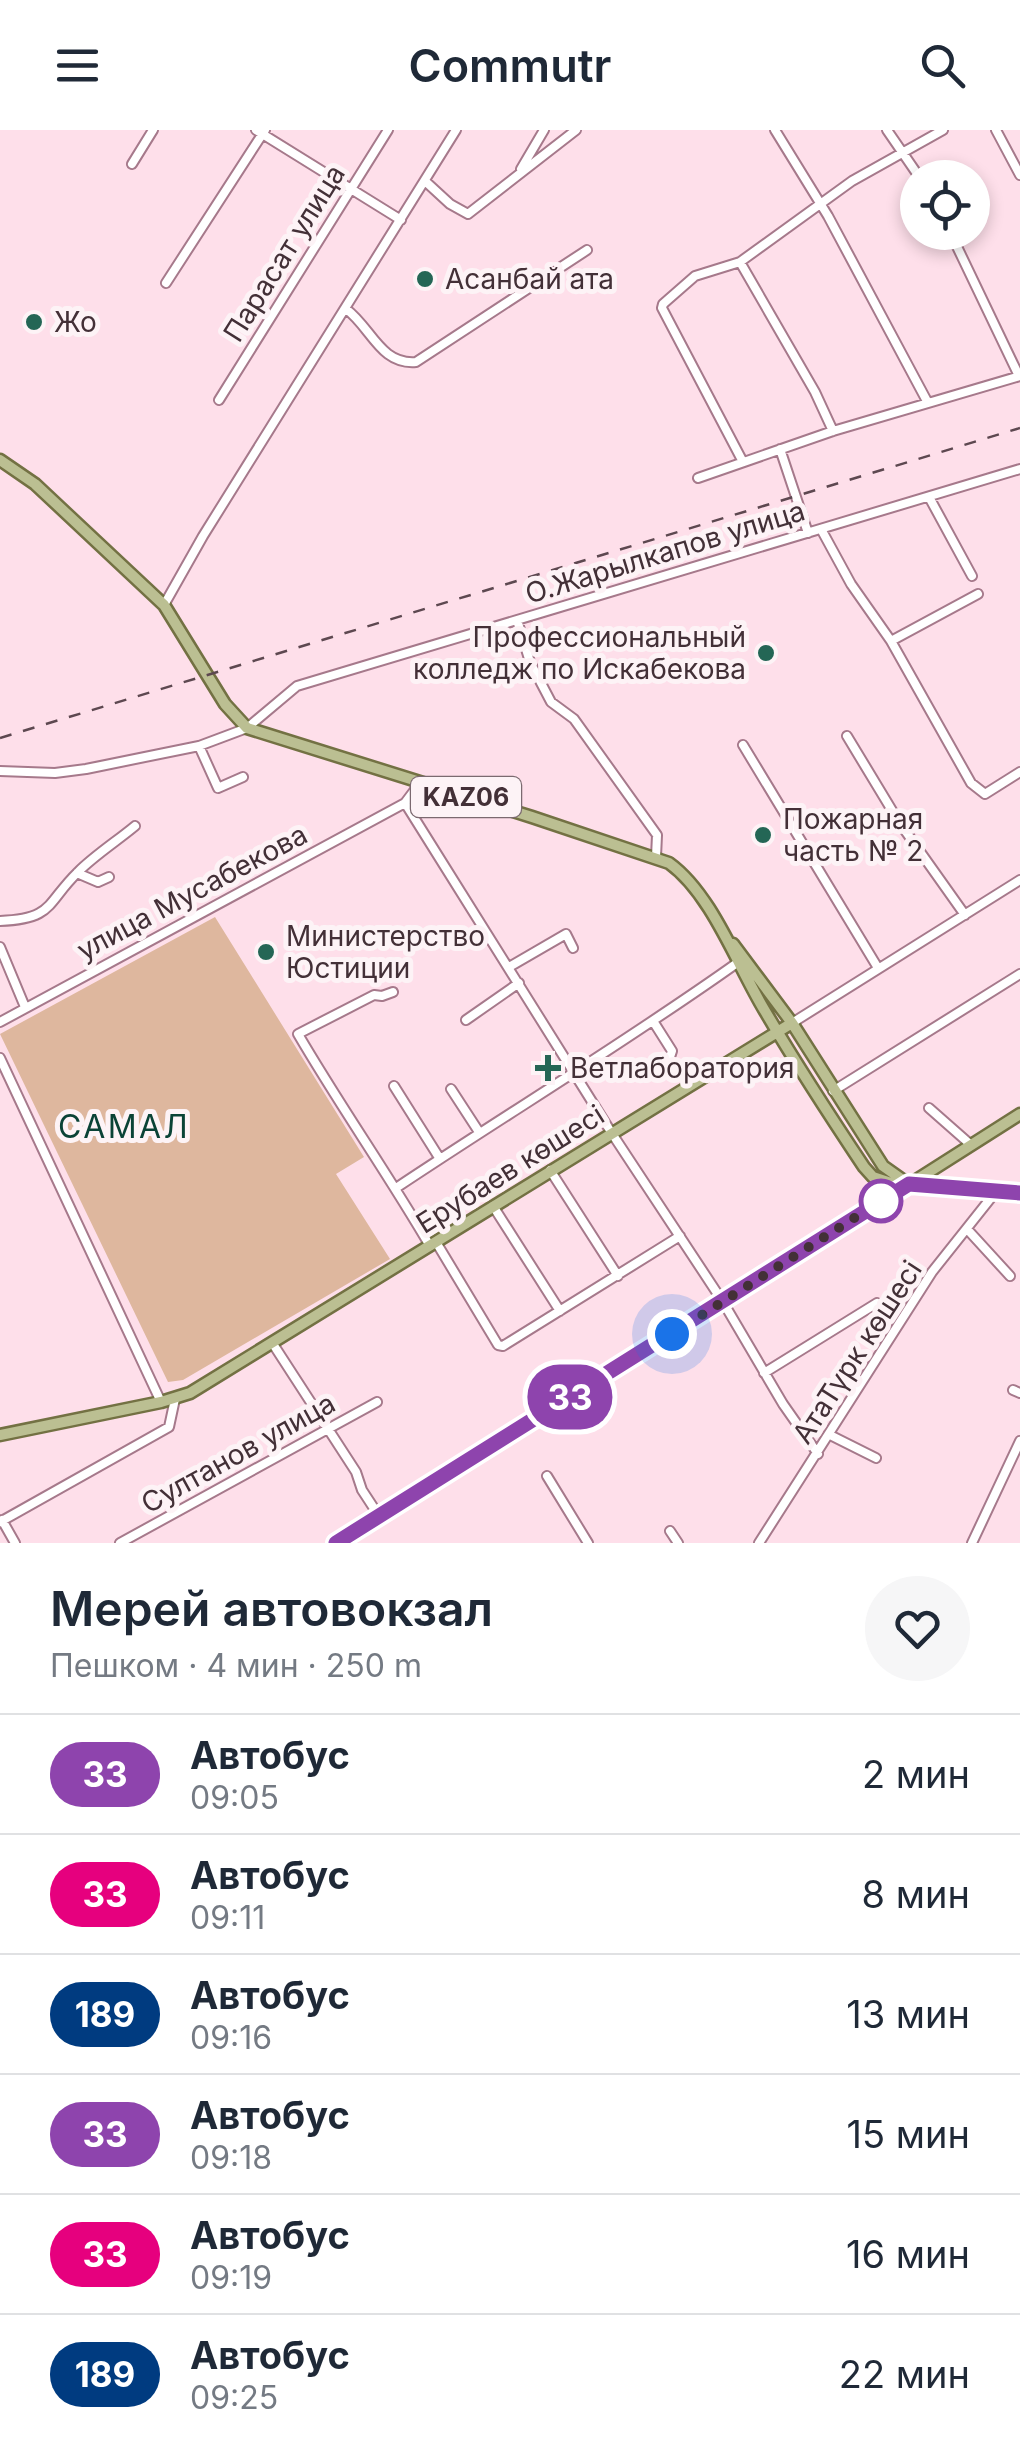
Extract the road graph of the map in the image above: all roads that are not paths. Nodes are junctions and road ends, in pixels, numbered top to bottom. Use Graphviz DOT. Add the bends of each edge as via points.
graph roads {
  1 [pos="153,130"];
  2 [pos="388,130"];
  3 [pos="456,130"];
  4 [pos="544,130"];
  5 [pos="576,130"];
  6 [pos="775,130"];
  7 [pos="887,130"];
  8 [pos="942,130"];
  9 [pos="996,130"];
  10 [pos="261,131"];
  11 [pos="900,152"];
  12 [pos="909,160"];
  13 [pos="132,164"];
  14 [pos="1020,174"];
  15 [pos="517,177"];
  16 [pos="425,180"];
  17 [pos="351,189"];
  18 [pos="820,204"];
  19 [pos="401,220"];
  20 [pos="587,250"];
  21 [pos="959,250"];
  22 [pos="740,262"];
  23 [pos="166,283"];
  24 [pos="346,309"];
  25 [pos="1020,376"];
  26 [pos="219,400"];
  27 [pos="928,403"];
  28 [pos="833,430"];
  29 [pos="780,449"];
  30 [pos="0,460"];
  31 [pos="743,462"];
  32 [pos="1020,469"];
  33 [pos="698,478"];
  34 [pos="929,497"];
  35 [pos="822,529"];
  36 [pos="808,533"];
  37 [pos="972,576"];
  38 [pos="978,594"];
  39 [pos="164,605"];
  40 [pos="517,620"];
  41 [pos="891,641"];
  42 [pos="247,728"];
  43 [pos="847,736"];
  44 [pos="743,744"];
  45 [pos="199,746"];
  46 [pos="0,770"];
  47 [pos="1020,772"];
  48 [pos="243,777"];
  49 [pos="420,783"];
  50 [pos="405,803"];
  51 [pos="135,826"];
  52 [pos="656,857"];
  53 [pos="76,873"];
  54 [pos="109,877"];
  55 [pos="1020,880"];
  56 [pos="965,915"];
  57 [pos="0,921"];
  58 [pos="720,928"];
  59 [pos="0,946"];
  60 [pos="572,948"];
  61 [pos="736,963"];
  62 [pos="509,967"];
  63 [pos="878,968"];
  64 [pos="1020,974"];
  65 [pos="518,983"];
  66 [pos="392,992"];
  67 [pos="25,1007"];
  68 [pos="466,1020"];
  69 [pos="653,1021"];
  70 [pos="0,1022"];
  71 [pos="792,1023"];
  72 [pos="778,1031"];
  73 [pos="0,1058"];
  74 [pos="663,1062"];
  75 [pos="574,1072"];
  76 [pos="394,1086"];
  77 [pos="451,1089"];
  78 [pos="833,1092"];
  79 [pos="929,1108"];
  80 [pos="1020,1114"];
  81 [pos="478,1132"];
  82 [pos="611,1132"];
  83 [pos="971,1144"];
  84 [pos="440,1159"];
  85 [pos="550,1170"];
  86 [pos="909,1184"];
  87 [pos="396,1188"];
  88 [pos="998,1189"];
  89 [pos="1020,1193"];
  90 [pos="493,1206"];
  91 [pos="967,1229"];
  92 [pos="680,1236"];
  93 [pos="433,1244"];
  94 [pos="618,1276"];
  95 [pos="1010,1276"];
  96 [pos="723,1302"];
  97 [pos="877,1304"];
  98 [pos="560,1311"];
  99 [pos="272,1344"];
  100 [pos="764,1372"];
  101 [pos="174,1399"];
  102 [pos="162,1402"];
  103 [pos="377,1402"];
  104 [pos="329,1428"];
  105 [pos="0,1435"];
  106 [pos="830,1435"];
  107 [pos="1020,1441"];
  108 [pos="818,1454"];
  109 [pos="876,1458"];
  110 [pos="548,1476"];
  111 [pos="379,1516"];
  112 [pos="1,1519"];
  113 [pos="670,1531"];
  114 [pos="15,1543"];
  115 [pos="120,1543"];
  116 [pos="336,1543"];
  117 [pos="588,1543"];
  118 [pos="678,1543"];
  119 [pos="759,1543"];
  120 [pos="972,1543"];
  1 -- 13 [label="street"];
  2 -- 17 [label="street, Парасат улица"];
  3 -- 16 [label="street"];
  4 -- 15 [label="street"];
  5 -- 15 [label="street"];
  6 -- 18 [label="street"];
  7 -- 11 [label="street"];
  8 -- 11 [label="street"];
  9 -- 14 [label="street"];
  10 -- 17 [label="street"];
  10 -- 23 [label="street"];
  11 -- 12 [label="street"];
  11 -- 18 [label="street"];
  15 -- 16 [label="street" via="465,215"];
  16 -- 19 [label="street"];
  17 -- 19 [label="street"];
  17 -- 26 [label="street, Парасат улица"];
  18 -- 22 [label="street"];
  18 -- 27 [label="street"];
  19 -- 24 [label="street"];
  20 -- 24 [label="street" via="416,362 390,358"];
  21 -- 25 [label="street"];
  22 -- 28 [label="street"];
  22 -- 31 [label="street" via="695,276 662,306"];
  24 -- 39 [label="street"];
  25 -- 27 [label="street"];
  27 -- 28 [label="street"];
  28 -- 29 [label="street"];
  29 -- 31 [label="street"];
  29 -- 36 [label="street"];
  30 -- 39 [label="main road" via="35,484"];
  31 -- 33 [label="street"];
  32 -- 34 [label="street, О.Жарылкапов улица"];
  34 -- 35 [label="street, О.Жарылкапов улица"];
  34 -- 37 [label="street"];
  35 -- 36 [label="street, О.Жарылкапов улица"];
  35 -- 41 [label="street"];
  36 -- 40 [label="street, О.Жарылкапов улица"];
  38 -- 41 [label="street"];
  39 -- 42 [label="main road"];
  40 -- 42 [label="street, О.Жарылкапов улица" via="296,686"];
  40 -- 52 [label="street" via="551,702 574,719 657,835"];
  41 -- 47 [label="street" via="971,784 985,794"];
  42 -- 45 [label="street, О.Жарылкапов улица"];
  42 -- 49 [label="main road, KАZ06"];
  43 -- 56 [label="street"];
  44 -- 63 [label="street"];
  45 -- 46 [label="street, О.Жарылкапов улица" via="86,769"];
  45 -- 48 [label="street" via="218,788"];
  49 -- 50 [label="street"];
  49 -- 52 [label="main road, KАZ06"];
  50 -- 62 [label="street"];
  50 -- 67 [label="street, улица Мусабекова"];
  51 -- 53 [label="street"];
  52 -- 58 [label="main road, KАZ06" via="685,875"];
  53 -- 54 [label="street" via="98,882"];
  53 -- 57 [label="street" via="52,906 29,918"];
  55 -- 56 [label="street, Ерубаев көшесі"];
  56 -- 63 [label="street, Ерубаев көшесі"];
  58 -- 61 [label="main road, KАZ06"];
  58 -- 71 [label="main road, KАZ06"];
  59 -- 67 [label="street"];
  60 -- 62 [label="street" via="566,934"];
  61 -- 69 [label="street"];
  61 -- 72 [label="main road, KАZ06"];
  62 -- 65 [label="street"];
  63 -- 71 [label="street, Ерубаев көшесі"];
  64 -- 78 [label="street"];
  65 -- 68 [label="street"];
  65 -- 75 [label="street"];
  66 -- 87 [label="street" via="298,1034"];
  67 -- 70 [label="street, улица Мусабекова"];
  69 -- 74 [label="street" via="672,1052"];
  69 -- 75 [label="street"];
  71 -- 72 [label="main road, Ерубаев көшесі"];
  71 -- 78 [label="main road, KАZ06"];
  72 -- 82 [label="main road, Ерубаев көшесі"];
  72 -- 86 [label="main road, KАZ06" via="864,1167 882,1181"];
  73 -- 102 [label="street"];
  75 -- 81 [label="street"];
  75 -- 82 [label="street"];
  76 -- 84 [label="street"];
  77 -- 81 [label="street"];
  78 -- 86 [label="main road, KАZ06" via="883,1166"];
  79 -- 83 [label="street"];
  80 -- 83 [label="main road"];
  81 -- 84 [label="street"];
  82 -- 85 [label="main road, Ерубаев көшесі"];
  82 -- 92 [label="street"];
  83 -- 86 [label="main road"];
  84 -- 87 [label="street"];
  85 -- 90 [label="main road, Ерубаев көшесі"];
  85 -- 94 [label="street"];
  86 -- 88 [label="main road, KАZ06"];
  86 -- 96 [label="street"];
  87 -- 93 [label="street"];
  88 -- 89 [label="main road, KАZ06"];
  88 -- 91 [label="street, АтаТүрк көшесі"];
  90 -- 93 [label="main road, Ерубаев көшесі"];
  90 -- 98 [label="street"];
  91 -- 95 [label="street"];
  91 -- 106 [label="street, АтаТүрк көшесі" via="932,1272"];
  92 -- 94 [label="street"];
  92 -- 96 [label="street"];
  93 -- 98 [label="street" via="500,1346"];
  93 -- 99 [label="main road, Ерубаев көшесі"];
  94 -- 98 [label="street"];
  96 -- 100 [label="street"];
  96 -- 111 [label="street"];
  97 -- 100 [label="street"];
  99 -- 101 [label="main road, Ерубаев көшесі"];
  99 -- 104 [label="street"];
  100 -- 108 [label="street"];
  101 -- 102 [label="main road, Ерубаев көшесі"];
  101 -- 112 [label="street" via="169,1427"];
  102 -- 105 [label="main road, Ерубаев көшесі"];
  103 -- 104 [label="street, Султанов улица"];
  104 -- 111 [label="street"];
  104 -- 115 [label="street, Султанов улица"];
  106 -- 108 [label="street, АтаТүрк көшесі"];
  106 -- 109 [label="street"];
  107 -- 120 [label="street"];
  108 -- 119 [label="street, АтаТүрк көшесі"];
  110 -- 117 [label="street"];
  111 -- 116 [label="street"];
  112 -- 114 [label="street"];
  113 -- 118 [label="street"];
}
